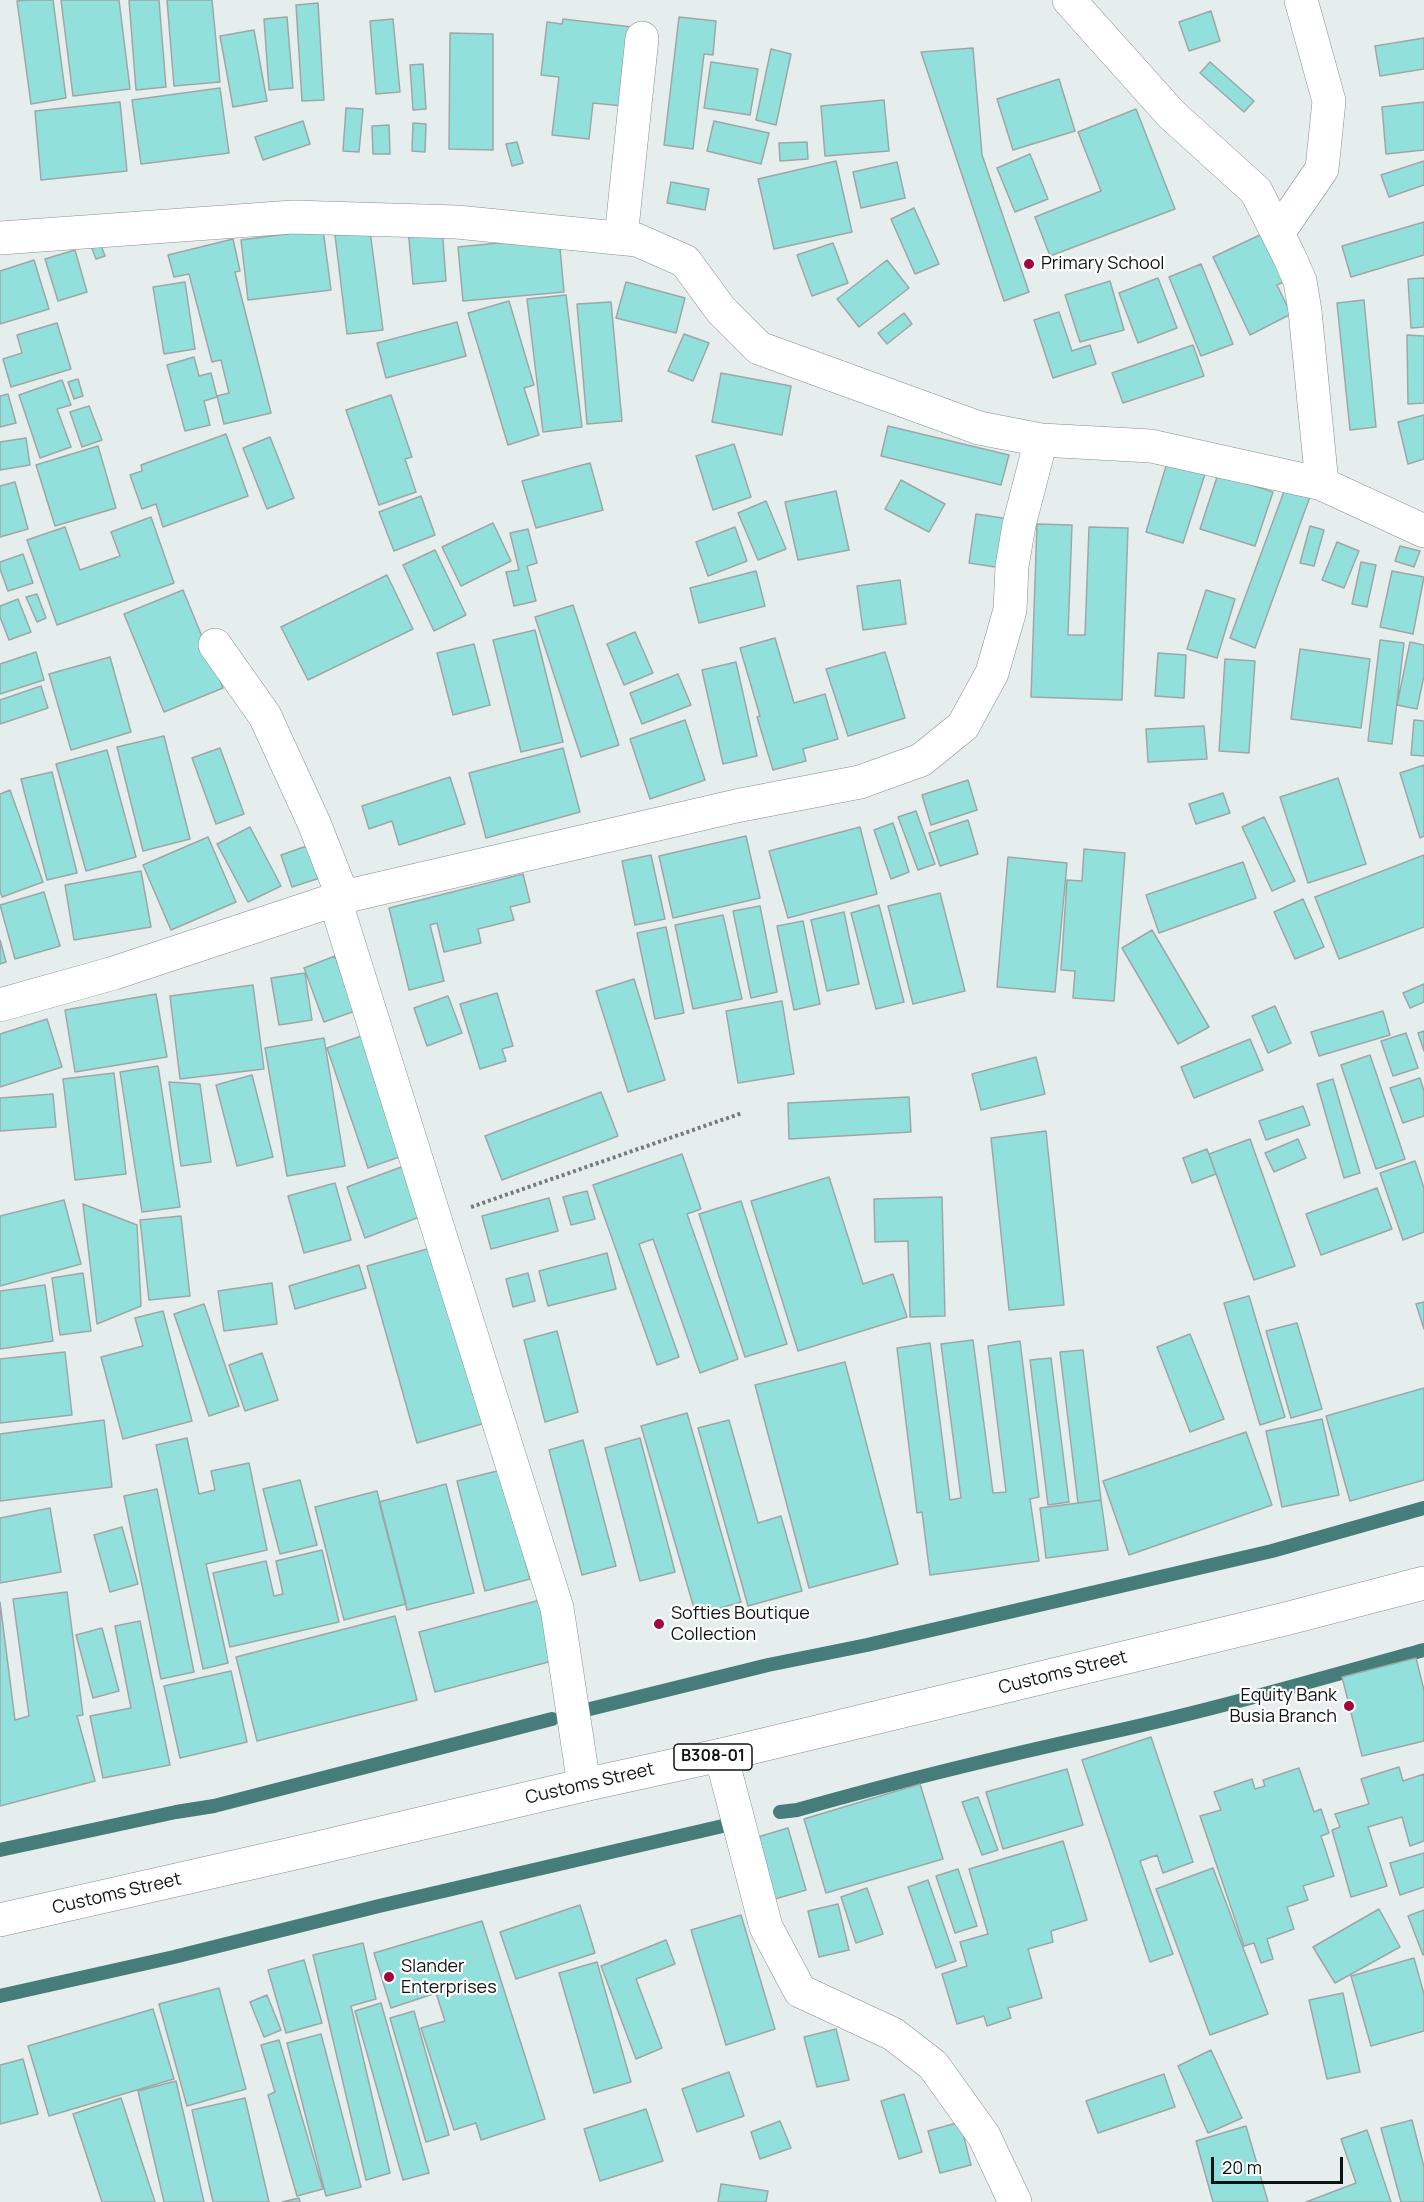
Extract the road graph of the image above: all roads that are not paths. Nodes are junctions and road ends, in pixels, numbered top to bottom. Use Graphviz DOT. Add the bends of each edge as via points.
graph roads {
  1 [pos="1069,0"];
  2 [pos="1301,0"];
  3 [pos="642,38"];
  4 [pos="1278,233"];
  5 [pos="0,238"];
  6 [pos="621,238"];
  7 [pos="1041,440"];
  8 [pos="1322,484"];
  9 [pos="1424,531"];
  10 [pos="215,645"];
  11 [pos="339,898"];
  12 [pos="0,1005"];
  13 [pos="1424,1583"];
  14 [pos="721,1755"];
  15 [pos="584,1785"];
  16 [pos="0,1920"];
  17 [pos="1015,2202"];
  1 -- 4 [label="main road" via="1171,114 1256,191"];
  2 -- 4 [label="main road" via="1329,102 1322,169"];
  3 -- 6 [label="main road"];
  4 -- 8 [label="main road" via="1300,281"];
  5 -- 6 [label="main road" via="293,217 457,222"];
  6 -- 7 [label="main road" via="638,240 685,261 721,310 759,348 979,428"];
  7 -- 8 [label="main road" via="1151,446"];
  7 -- 11 [label="main road" via="1019,525 1010,610 992,673 963,726 921,760 860,782 736,806"];
  8 -- 9 [label="main road"];
  10 -- 11 [label="main road" via="265,716 314,823"];
  11 -- 12 [label="main road" via="114,973"];
  11 -- 15 [label="main road" via="557,1608"];
  13 -- 14 [label="main road, Customs Street / B308-01"];
  14 -- 15 [label="main road, Customs Street / B308-01"];
  14 -- 17 [label="main road" via="766,1927 800,1991 892,2034 933,2065 984,2136"];
  15 -- 16 [label="main road, Customs Street / B308-01"];
}
